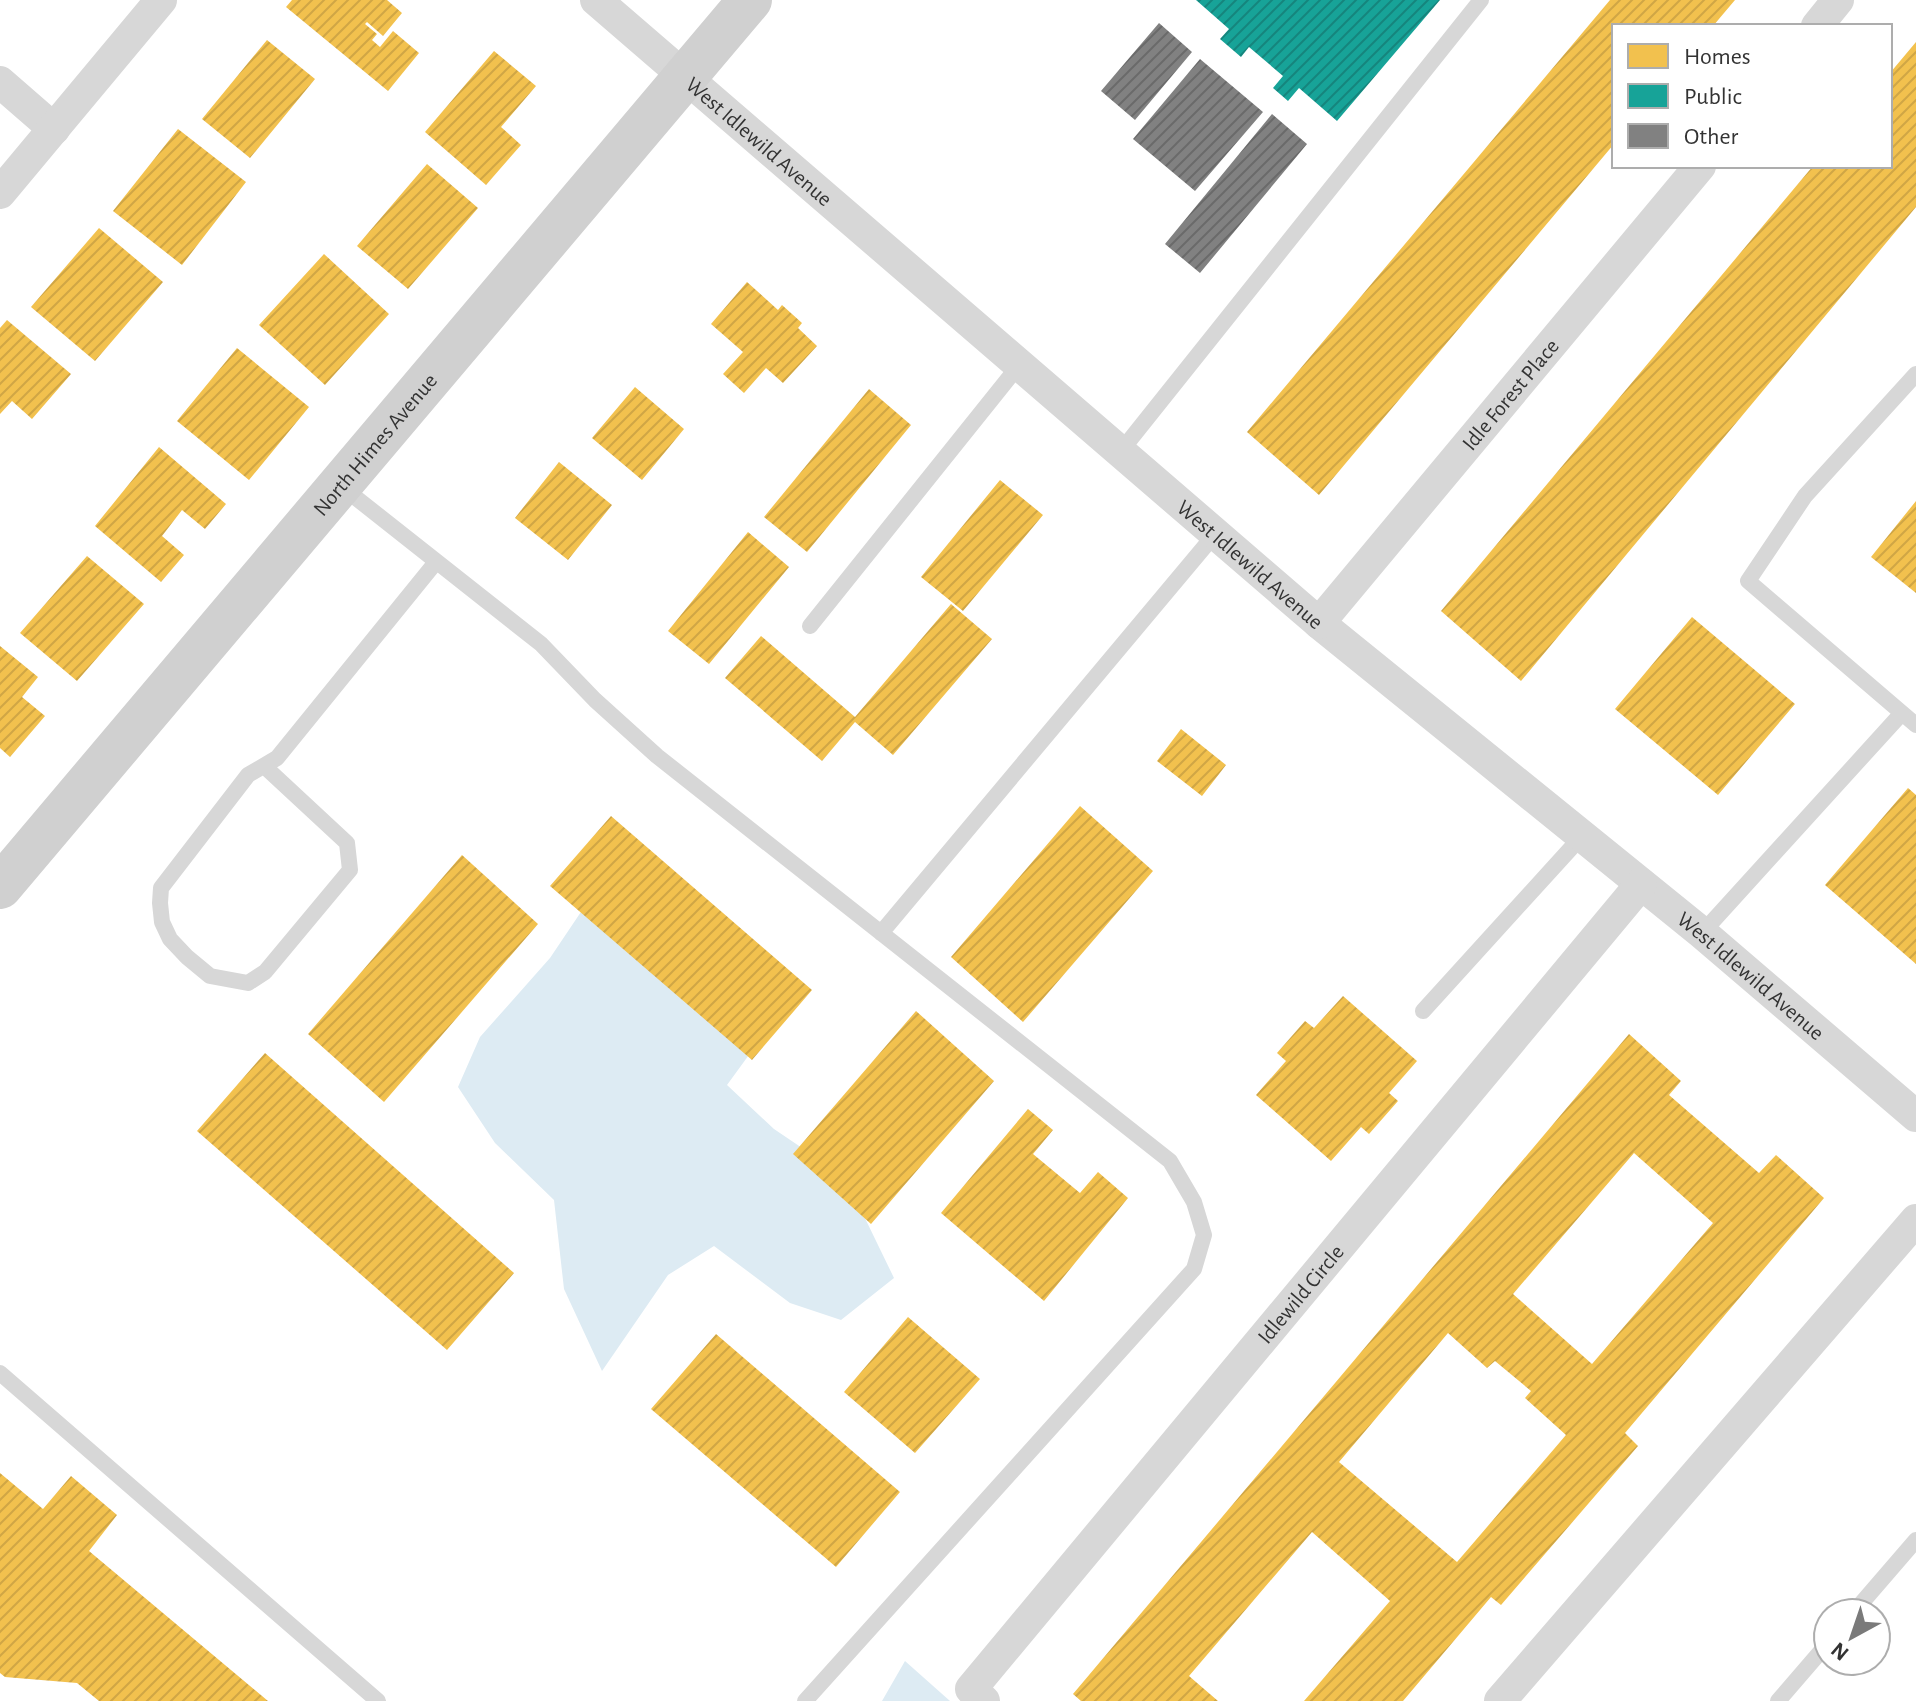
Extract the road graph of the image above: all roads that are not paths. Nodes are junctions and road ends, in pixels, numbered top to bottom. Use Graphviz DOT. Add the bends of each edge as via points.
graph roads {
  1 [pos="161,0"];
  2 [pos="596,0"];
  3 [pos="750,0"];
  4 [pos="1481,0"];
  5 [pos="1838,0"];
  6 [pos="1819,24"];
  7 [pos="685,75"];
  8 [pos="0,82"];
  9 [pos="54,129"];
  10 [pos="1698,168"];
  11 [pos="0,193"];
  12 [pos="1020,364"];
  13 [pos="1916,374"];
  14 [pos="1121,451"];
  15 [pos="339,485"];
  16 [pos="1216,533"];
  17 [pos="436,562"];
  18 [pos="1319,623"];
  19 [pos="810,626"];
  20 [pos="1902,713"];
  21 [pos="1916,725"];
  22 [pos="264,766"];
  23 [pos="1583,835"];
  24 [pos="1641,884"];
  25 [pos="0,887"];
  26 [pos="881,933"];
  27 [pos="1702,933"];
  28 [pos="1423,1011"];
  29 [pos="1916,1116"];
  30 [pos="1916,1220"];
  31 [pos="0,1373"];
  32 [pos="1916,1540"];
  33 [pos="1867,1597"];
  34 [pos="1812,1662"];
  35 [pos="378,1701"];
  36 [pos="805,1701"];
  37 [pos="984,1701"];
  38 [pos="1500,1701"];
  39 [pos="1778,1701"];
  1 -- 9 [label="street"];
  2 -- 7 [label="street, West Idlewild Avenue"];
  3 -- 7 [label="street, North Himes Avenue"];
  4 -- 14 [label="lane"];
  5 -- 6 [label="street"];
  7 -- 12 [label="street, West Idlewild Avenue"];
  7 -- 15 [label="street, North Himes Avenue"];
  8 -- 9 [label="street"];
  9 -- 11 [label="street"];
  10 -- 18 [label="street, Idle Forest Place"];
  12 -- 14 [label="street, West Idlewild Avenue"];
  12 -- 19 [label="lane"];
  13 -- 20 [label="lane" via="1805,496 1748,581"];
  14 -- 16 [label="street, West Idlewild Avenue"];
  15 -- 17 [label="lane"];
  15 -- 25 [label="street, North Himes Avenue"];
  16 -- 18 [label="street, West Idlewild Avenue"];
  16 -- 26 [label="lane"];
  17 -- 22 [label="lane" via="286,748"];
  17 -- 26 [label="lane" via="541,644 657,756"];
  18 -- 23 [label="street, West Idlewild Avenue"];
  20 -- 21 [label="lane"];
  20 -- 27 [label="lane"];
  22 -- 22 [label="lane" via="347,843 350,870 265,972 248,983 210,976 170,939 162,922 161,888 248,775"];
  23 -- 24 [label="street, West Idlewild Avenue"];
  23 -- 28 [label="lane"];
  24 -- 27 [label="street, West Idlewild Avenue"];
  24 -- 37 [label="street, Idlewild Circle" via="971,1689"];
  26 -- 36 [label="lane" via="1170,1161 1194,1202 1204,1235 1194,1269"];
  27 -- 29 [label="street, West Idlewild Avenue"];
  30 -- 38 [label="street"];
  31 -- 35 [label="lane"];
  32 -- 33 [label="lane"];
  34 -- 39 [label="lane"];
}
